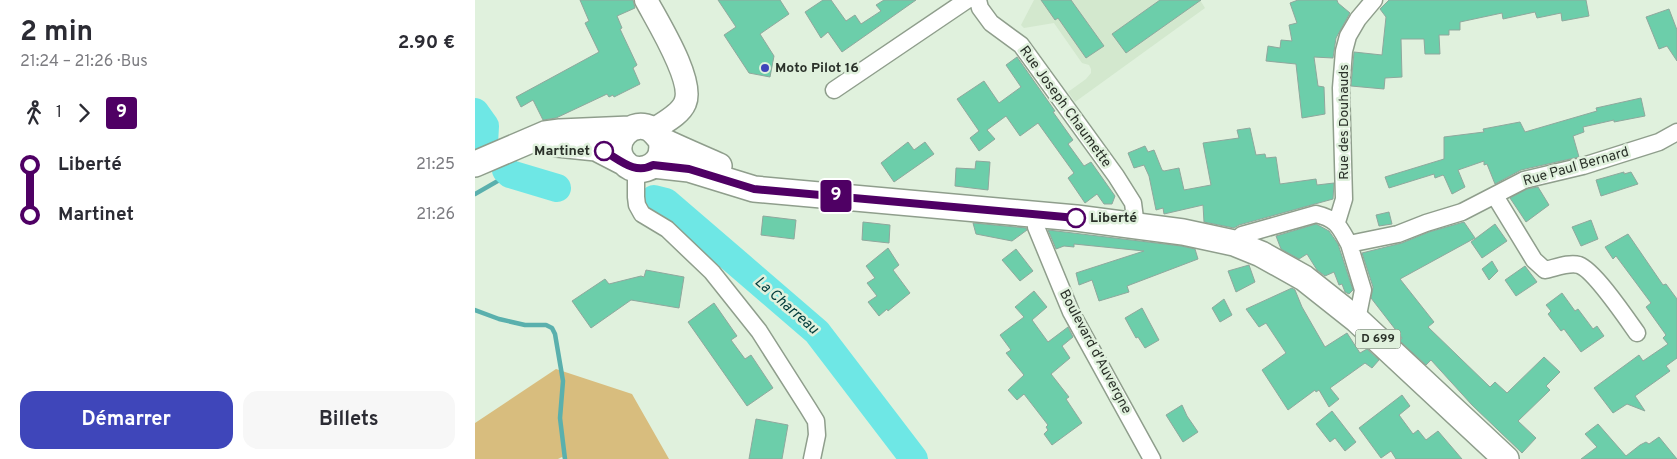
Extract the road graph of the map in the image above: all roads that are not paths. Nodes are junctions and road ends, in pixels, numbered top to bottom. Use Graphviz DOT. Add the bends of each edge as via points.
graph roads {
  1 [pos="646,0"];
  2 [pos="967,0"];
  3 [pos="978,0"];
  4 [pos="1374,0"];
  5 [pos="834,90"];
  6 [pos="1677,132"];
  7 [pos="648,133"];
  8 [pos="503,153"];
  9 [pos="475,164"];
  10 [pos="638,166"];
  11 [pos="774,190"];
  12 [pos="1495,196"];
  13 [pos="1037,214"];
  14 [pos="1337,222"];
  15 [pos="1136,226"];
  16 [pos="1234,243"];
  17 [pos="1349,244"];
  18 [pos="1357,320"];
  19 [pos="1637,333"];
  20 [pos="812,459"];
  21 [pos="1153,459"];
  22 [pos="1506,459"];
  1 -- 7 [label="street" via="687,87 682,109"];
  2 -- 5 [label="street"];
  3 -- 15 [label="street, Rue Joseph Chaumette" via="991,23 1021,45 1116,176 1133,203"];
  4 -- 14 [label="street, Rue des Douhauds" via="1358,18 1344,51 1341,88 1344,199"];
  6 -- 12 [label="street, Rue Paul Bernard" via="1659,142 1583,166 1524,180"];
  7 -- 8 [label="main road, D 699" via="545,134"];
  7 -- 10 [label="main road" via="662,147 661,154 658,160"];
  7 -- 10 [label="main road" via="625,133 620,142 620,154"];
  7 -- 11 [label="main road, D 699"];
  8 -- 9 [label="main road, D 699"];
  8 -- 10 [label="main road, D 699" via="543,144 575,145 596,148"];
  10 -- 11 [label="main road, D 699" via="689,169 754,189"];
  10 -- 20 [label="street" via="635,197 643,214 667,229 712,272 759,331 816,421"];
  11 -- 13 [label="main road, D 699"];
  12 -- 17 [label="street, Rue Paul Bernard" via="1462,212 1399,234"];
  12 -- 19 [label="street" via="1534,260 1545,270 1569,264 1580,265 1602,286"];
  13 -- 15 [label="main road, D 699"];
  13 -- 21 [label="street, Boulevard d'Auvergne" via="1036,227 1071,312"];
  14 -- 16 [label="street" via="1316,214 1242,235"];
  14 -- 17 [label="street"];
  15 -- 16 [label="main road, D 699"];
  16 -- 18 [label="main road, D 699" via="1304,278"];
  17 -- 18 [label="street" via="1363,290"];
  18 -- 22 [label="main road, D 699"];
}
